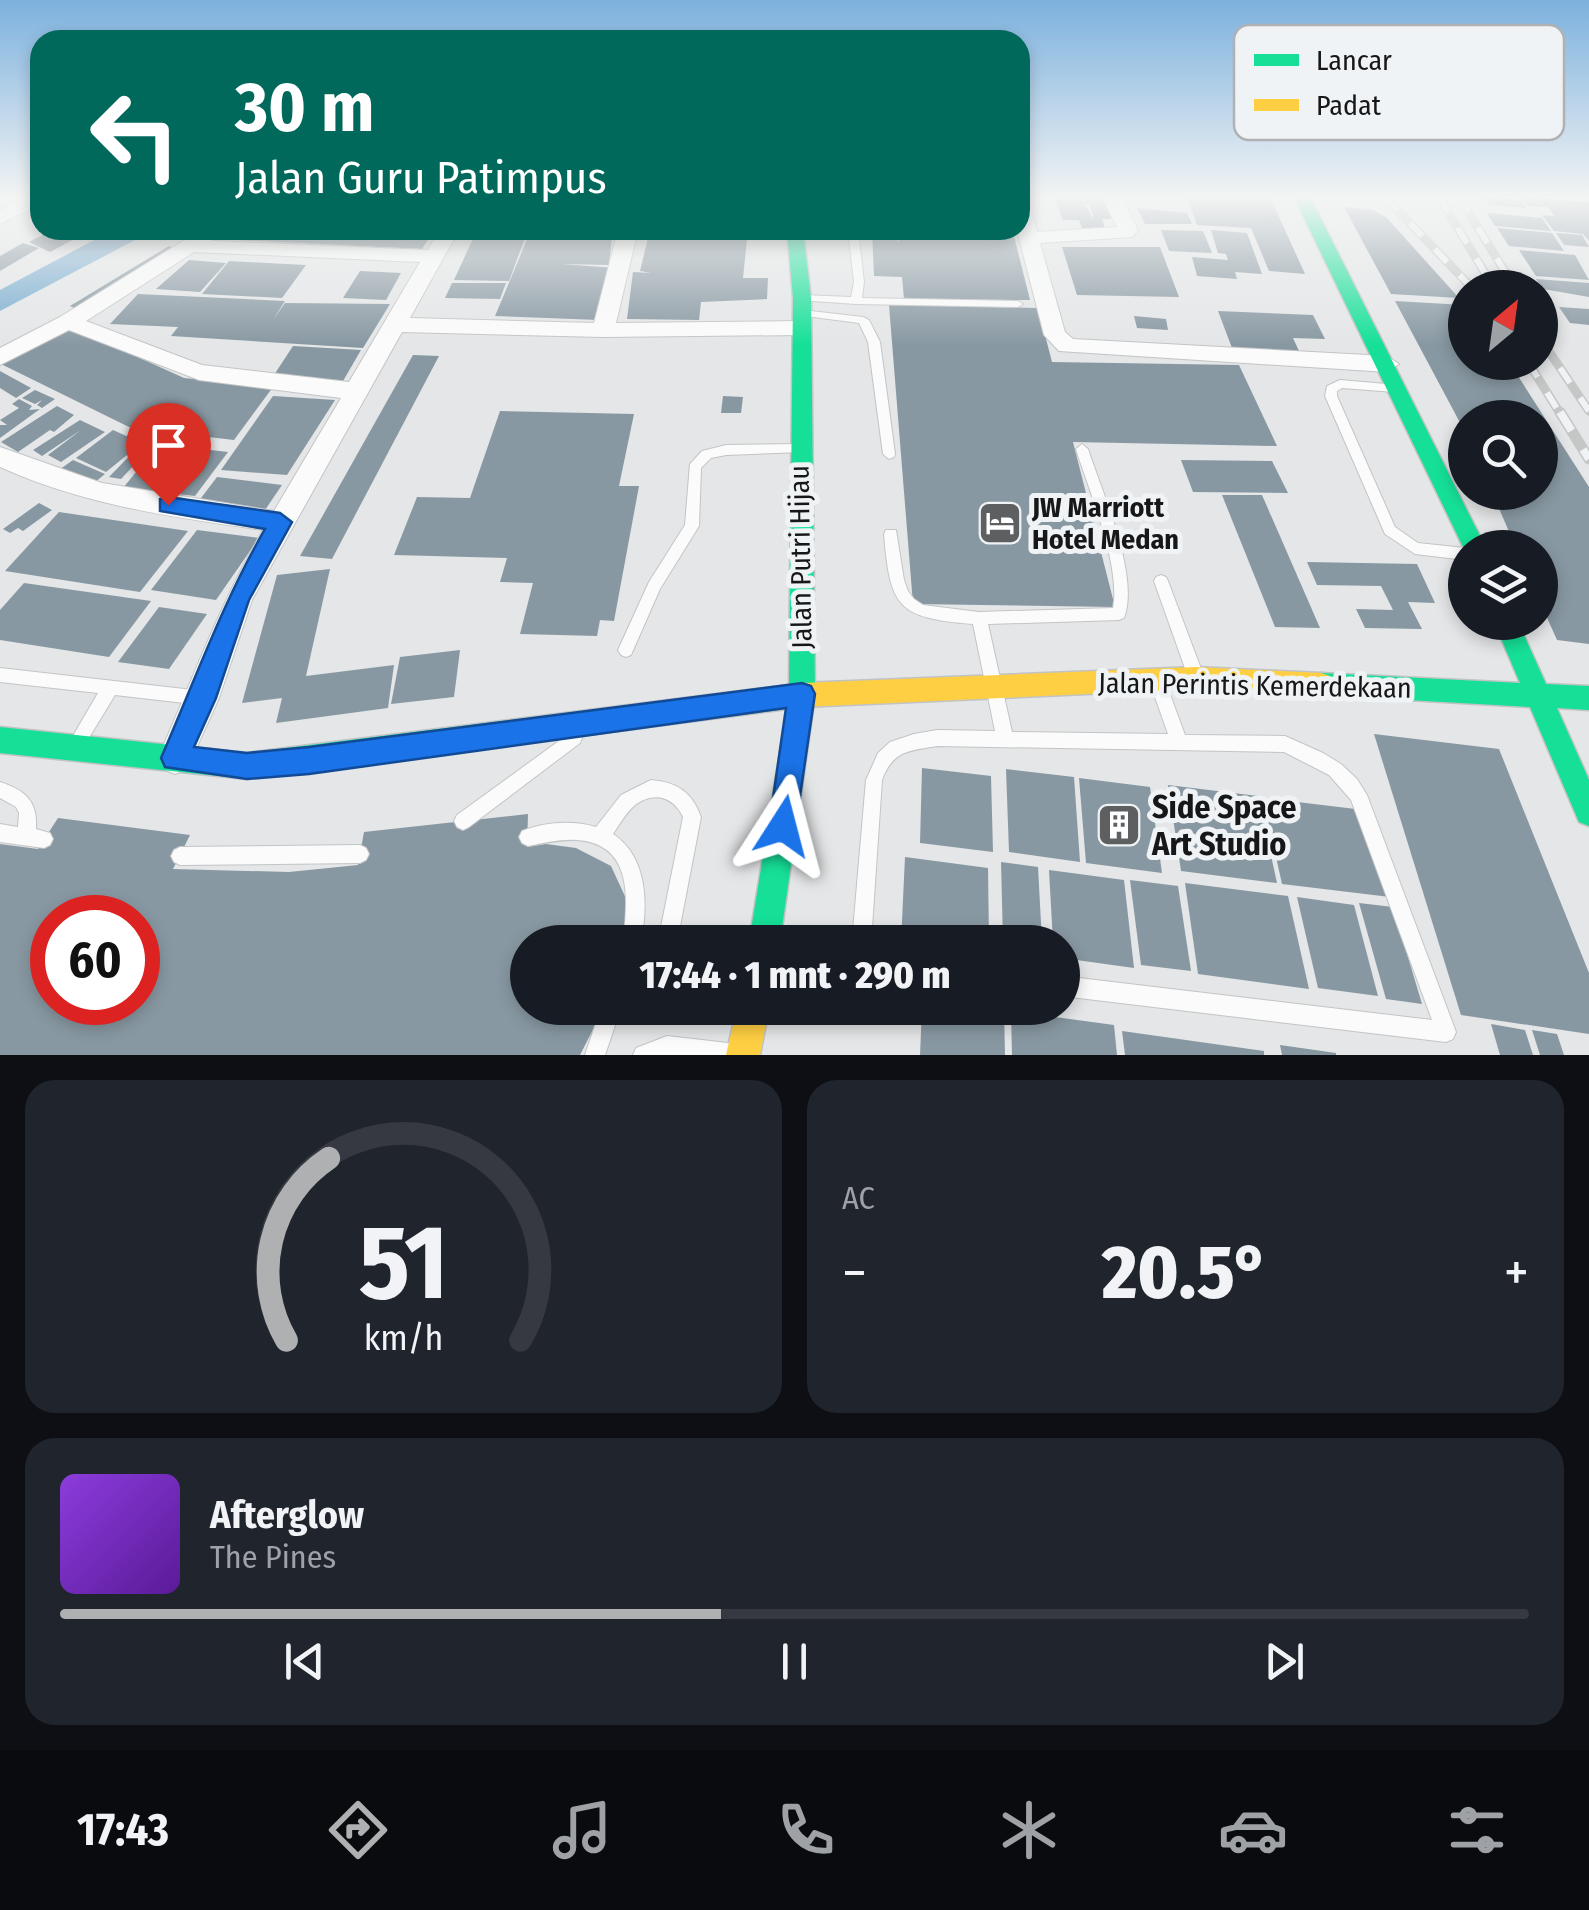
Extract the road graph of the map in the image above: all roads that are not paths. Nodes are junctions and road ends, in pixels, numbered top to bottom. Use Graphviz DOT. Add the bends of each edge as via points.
graph roads {
  1 [pos="195,246"];
  2 [pos="201,246"];
  3 [pos="438,246"];
  4 [pos="624,246"];
  5 [pos="795,246"];
  6 [pos="855,246"];
  7 [pos="1032,246"];
  8 [pos="1327,246"];
  9 [pos="432,256"];
  10 [pos="856,301"];
  11 [pos="1018,304"];
  12 [pos="801,313"];
  13 [pos="68,322"];
  14 [pos="393,325"];
  15 [pos="603,330"];
  16 [pos="0,357"];
  17 [pos="1386,364"];
  18 [pos="1396,388"];
  19 [pos="353,391"];
  20 [pos="1082,449"];
  21 [pos="799,450"];
  22 [pos="889,454"];
  23 [pos="0,456"];
  24 [pos="280,522"];
  25 [pos="1465,530"];
  26 [pos="891,534"];
  27 [pos="1448,552"];
  28 [pos="1161,581"];
  29 [pos="980,618"];
  30 [pos="1514,640"];
  31 [pos="626,650"];
  32 [pos="0,675"];
  33 [pos="1157,678"];
  34 [pos="1196,678"];
  35 [pos="996,684"];
  36 [pos="109,690"];
  37 [pos="802,694"];
  38 [pos="1536,694"];
  39 [pos="203,698"];
  40 [pos="1589,698"];
  41 [pos="592,724"];
  42 [pos="1004,739"];
  43 [pos="0,740"];
  44 [pos="1178,742"];
  45 [pos="73,748"];
  46 [pos="175,758"];
  47 [pos="0,790"];
  48 [pos="1589,812"];
  49 [pos="462,822"];
  50 [pos="0,833"];
  51 [pos="600,836"];
  52 [pos="528,837"];
  53 [pos="360,854"];
  54 [pos="180,856"];
  55 [pos="634,925"];
  56 [pos="671,925"];
  57 [pos="768,925"];
  58 [pos="861,925"];
  59 [pos="1080,988"];
  60 [pos="606,1025"];
  61 [pos="749,1025"];
  62 [pos="596,1055"];
  63 [pos="642,1055"];
  64 [pos="743,1055"];
  1 -- 13 [label="street"];
  2 -- 9 [label="street"];
  3 -- 9 [label="street"];
  4 -- 15 [label="street"];
  5 -- 12 [label="main road, Jalan Putri Hijau"];
  6 -- 10 [label="lane"];
  7 -- 17 [label="street" via="1055,335 1067,346"];
  8 -- 17 [label="main road"];
  9 -- 14 [label="street"];
  10 -- 11 [label="lane"];
  10 -- 12 [label="lane"];
  12 -- 15 [label="street"];
  12 -- 21 [label="main road, Jalan Putri Hijau"];
  12 -- 22 [label="lane" via="863,320 874,342"];
  13 -- 16 [label="street"];
  13 -- 19 [label="street" via="199,372"];
  14 -- 15 [label="street"];
  14 -- 19 [label="street"];
  17 -- 18 [label="main road"];
  18 -- 25 [label="main road"];
  18 -- 27 [label="lane" via="1340,384 1331,396 1390,530 1416,548"];
  19 -- 24 [label="street"];
  20 -- 29 [label="lane" via="1124,604 1119,614"];
  21 -- 31 [label="lane" via="706,454 695,467 692,526 654,586"];
  21 -- 37 [label="main road, Jalan Putri Hijau"];
  23 -- 24 [label="street" via="93,494"];
  24 -- 39 [label="street" via="238,598"];
  26 -- 29 [label="lane" via="897,589 909,606 920,614"];
  28 -- 34 [label="lane"];
  29 -- 35 [label="lane"];
  30 -- 38 [label="main road"];
  32 -- 36 [label="lane"];
  33 -- 34 [label="main road, Jalan Perintis Kemerdekaan"];
  33 -- 35 [label="main road, Jalan Perintis Kemerdekaan"];
  33 -- 44 [label="lane"];
  34 -- 38 [label="main road, Jalan Perintis Kemerdekaan"];
  35 -- 37 [label="main road, Jalan Perintis Kemerdekaan"];
  35 -- 42 [label="lane"];
  36 -- 39 [label="lane"];
  36 -- 45 [label="lane"];
  37 -- 41 [label="main road, Jalan Perintis Kemerdekaan"];
  37 -- 57 [label="main road, Jalan Putri Hijau"];
  38 -- 40 [label="main road, Jalan Perintis Kemerdekaan"];
  38 -- 48 [label="main road"];
  39 -- 46 [label="street"];
  41 -- 46 [label="main road, Jalan Perintis Kemerdekaan" via="262,764"];
  41 -- 49 [label="lane"];
  42 -- 44 [label="lane"];
  42 -- 58 [label="lane" via="936,738 896,746 880,758"];
  43 -- 45 [label="main road, Jalan Perintis Kemerdekaan"];
  44 -- 59 [label="lane" via="1285,744 1326,760 1347,777 1446,1032"];
  45 -- 46 [label="main road, Jalan Perintis Kemerdekaan"];
  47 -- 50 [label="lane" via="27,806 34,838"];
  51 -- 52 [label="lane"];
  51 -- 55 [label="lane" via="629,862 637,894"];
  51 -- 56 [label="lane" via="627,801 651,788 680,795 692,817"];
  53 -- 54 [label="lane"];
  60 -- 62 [label="lane"];
  61 -- 64 [label="main road"];
  63 -- 64 [label="lane" via="667,1046"];
}
